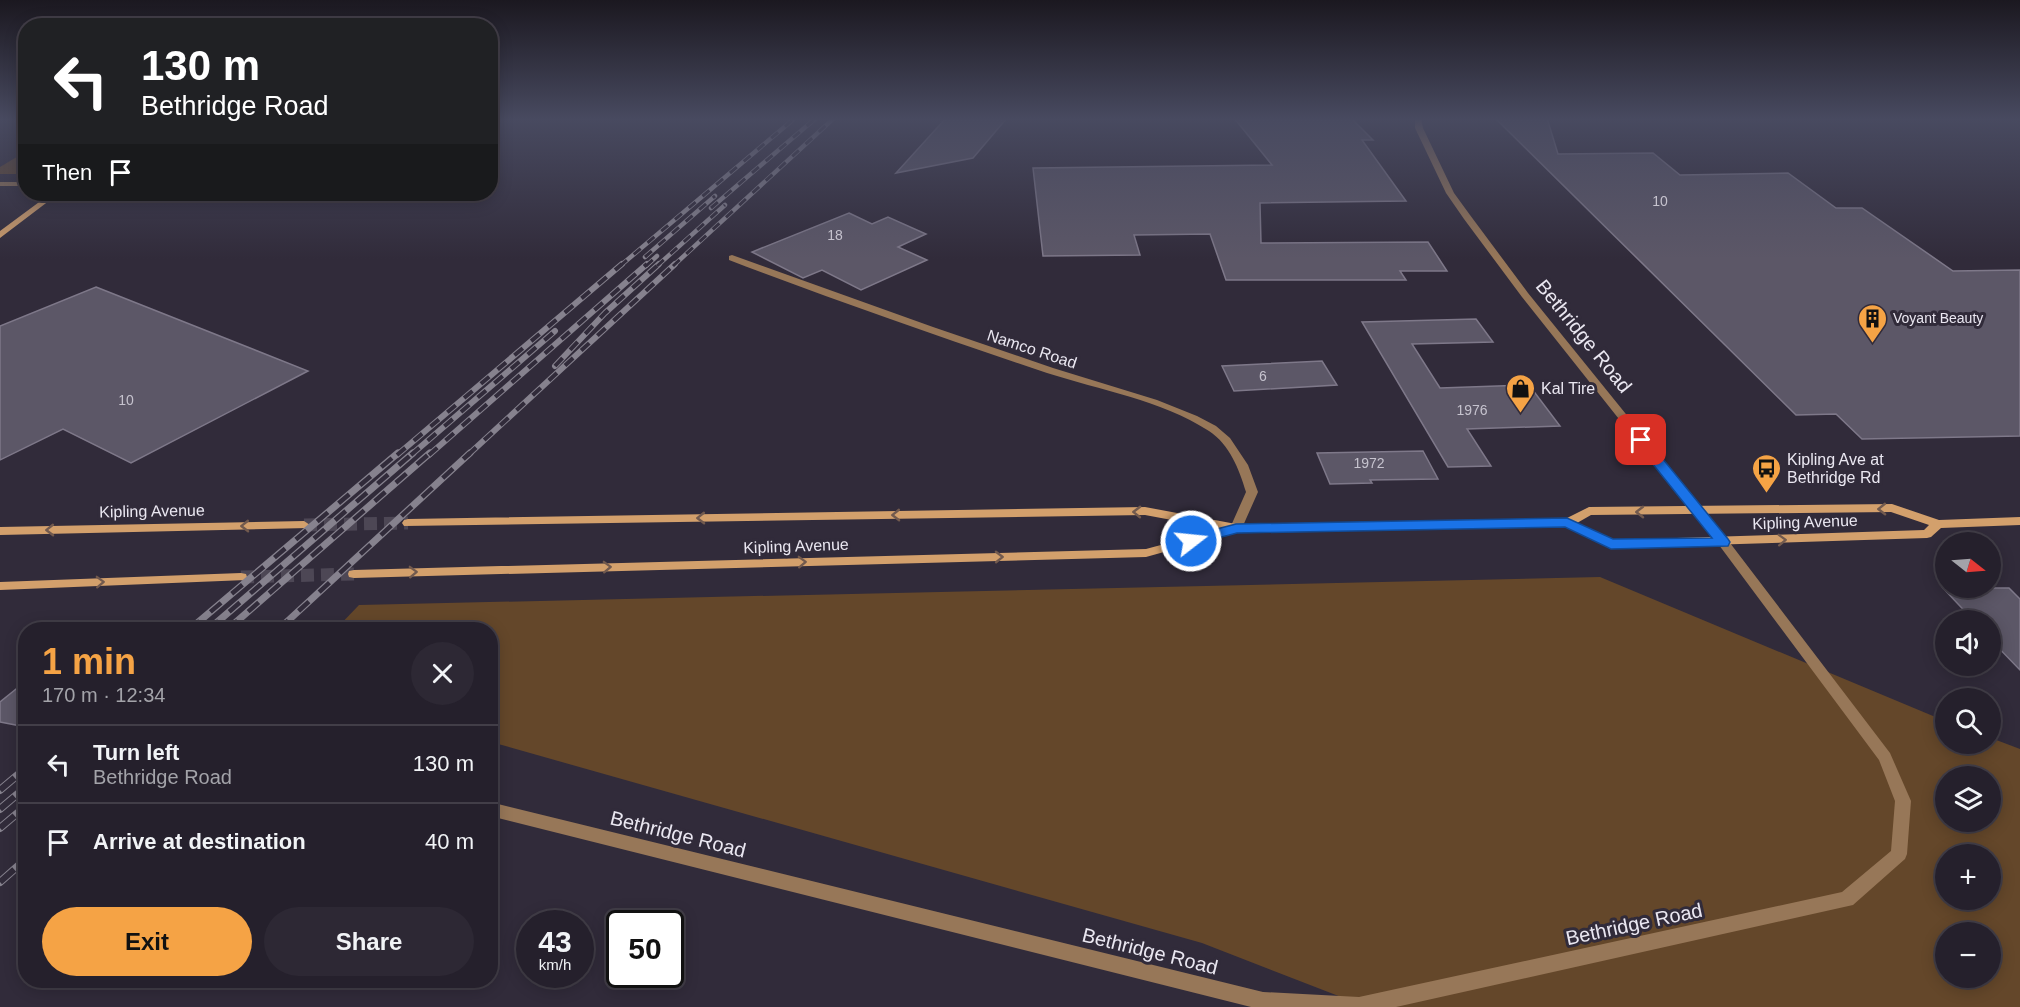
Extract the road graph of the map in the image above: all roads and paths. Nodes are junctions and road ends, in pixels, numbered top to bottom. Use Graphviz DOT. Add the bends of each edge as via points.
graph roads {
  1 [pos="1437,165"];
  2 [pos="0,184"];
  3 [pos="18,184"];
  4 [pos="45,201"];
  5 [pos="0,234"];
  6 [pos="732,258"];
  7 [pos="1698,511"];
  8 [pos="2020,521"];
  9 [pos="408,523"];
  10 [pos="1567,523"];
  11 [pos="1938,524"];
  12 [pos="304,525"];
  13 [pos="1236,528"];
  14 [pos="0,531"];
  15 [pos="1723,542"];
  16 [pos="354,574"];
  17 [pos="242,578"];
  18 [pos="0,586"];
  19 [pos="498,811"];
  1 -- 7 [label="street, Bethridge Road" via="1450,193 1524,295"];
  2 -- 3 [label="street"];
  4 -- 5 [label="main road"];
  6 -- 13 [label="street, Namco Road" via="917,327 1166,408 1214,429 1243,466 1252,492"];
  7 -- 10 [label="main road, Kipling Avenue, one-way" via="1589,511"];
  11 -- 7 [label="main road, Kipling Avenue, one-way" via="1892,508"];
  7 -- 15 [label="street, Bethridge Road"];
  8 -- 11 [label="main road, Kipling Avenue"];
  13 -- 9 [label="main road, Kipling Avenue, one-way" via="1145,511"];
  10 -- 13 [label="main road, Kipling Avenue"];
  10 -- 15 [label="main road, Kipling Avenue" via="1611,544"];
  15 -- 11 [label="main road, Kipling Avenue, one-way" via="1927,534"];
  12 -- 14 [label="main road, Kipling Avenue, one-way"];
  16 -- 13 [label="main road, Kipling Avenue, one-way" via="1146,553"];
  15 -- 19 [label="street, Bethridge Road" via="1885,757 1903,801 1899,854 1847,899 1359,1006 1263,1001"];
  18 -- 17 [label="main road, one-way"];
}
